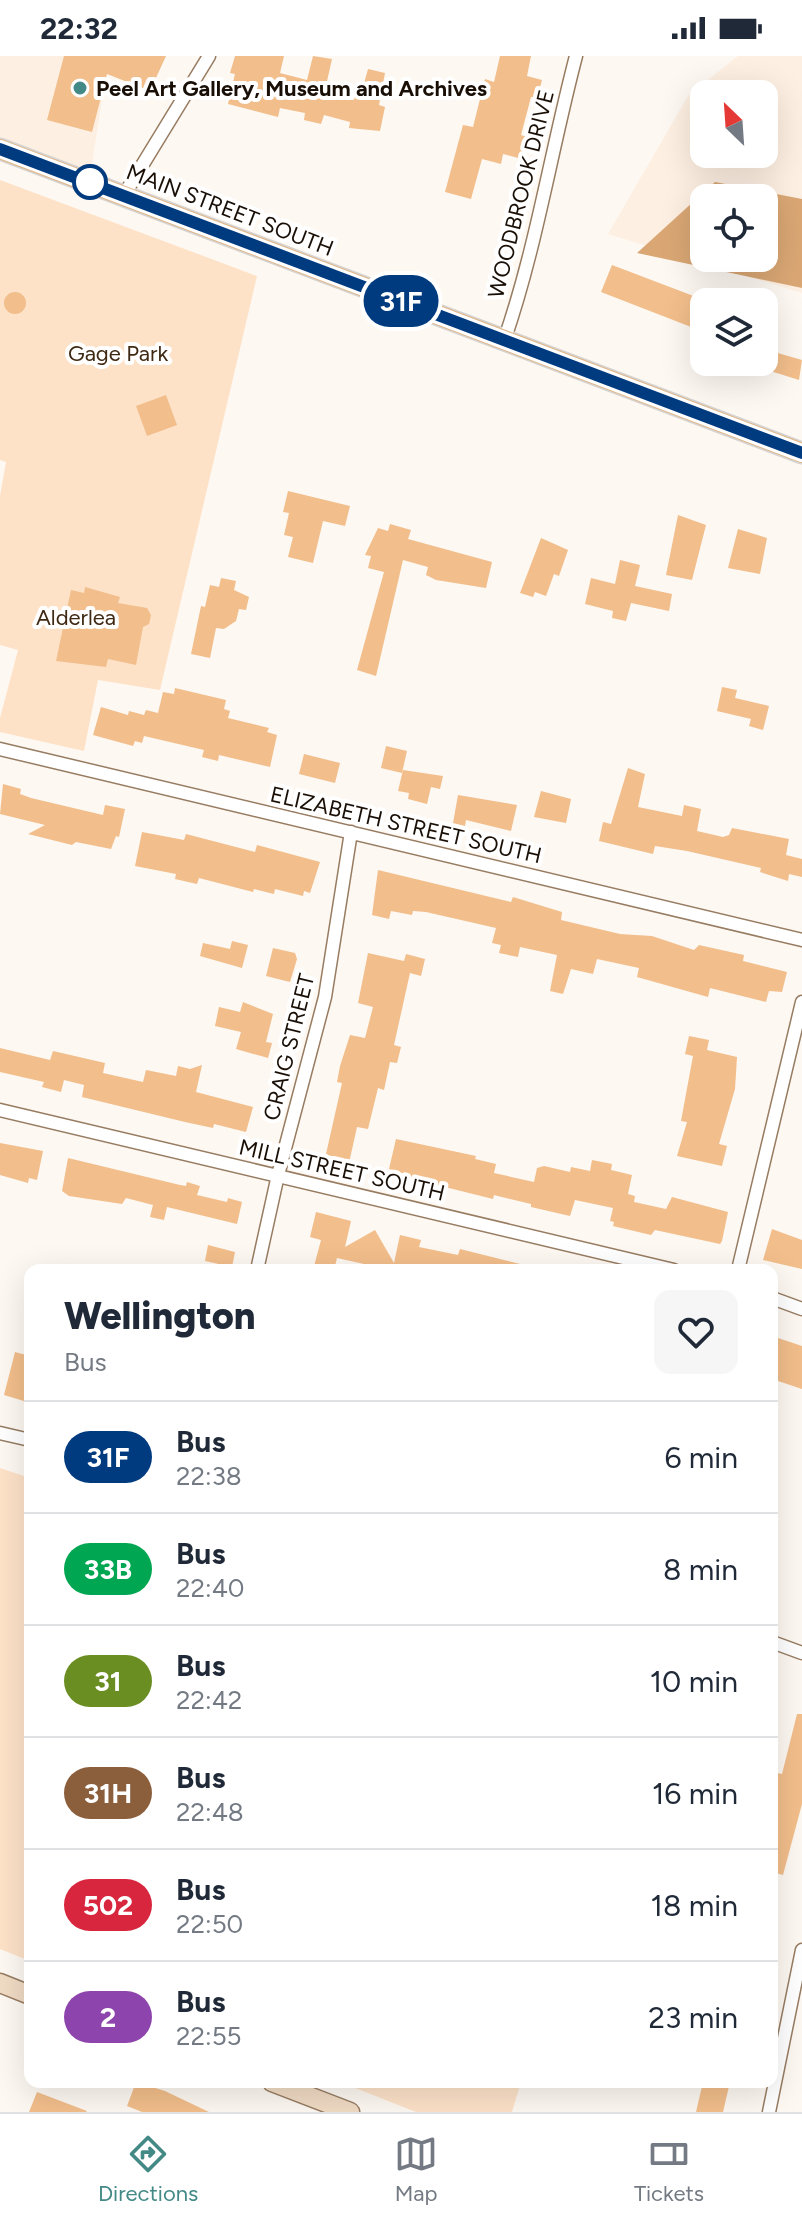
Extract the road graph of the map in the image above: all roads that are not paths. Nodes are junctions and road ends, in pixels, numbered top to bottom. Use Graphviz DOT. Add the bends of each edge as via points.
graph roads {
  1 [pos="209,56"];
  2 [pos="576,56"];
  3 [pos="0,149"];
  4 [pos="124,195"];
  5 [pos="504,341"];
  6 [pos="802,453"];
  7 [pos="0,749"];
  8 [pos="351,832"];
  9 [pos="802,940"];
  10 [pos="802,1002"];
  11 [pos="0,1110"];
  12 [pos="278,1175"];
  13 [pos="258,1264"];
  14 [pos="649,1264"];
  15 [pos="739,1264"];
  16 [pos="778,1300"];
  17 [pos="802,1309"];
  18 [pos="0,1433"];
  19 [pos="24,1439"];
  20 [pos="778,1644"];
  21 [pos="802,1653"];
  22 [pos="802,1950"];
  23 [pos="0,1983"];
  24 [pos="24,1993"];
  25 [pos="778,2031"];
  26 [pos="288,2088"];
  27 [pos="771,2088"];
  28 [pos="350,2112"];
  29 [pos="769,2112"];
  1 -- 4 [label="street"];
  2 -- 5 [label="street, WOODBROOK DRIVE"];
  3 -- 4 [label="main road, MAIN STREET SOUTH"];
  4 -- 5 [label="main road, MAIN STREET SOUTH"];
  5 -- 6 [label="main road, MAIN STREET SOUTH"];
  7 -- 8 [label="street, ELIZABETH STREET SOUTH"];
  8 -- 9 [label="street, ELIZABETH STREET SOUTH"];
  8 -- 12 [label="street, CRAIG STREET" via="325,997"];
  10 -- 15 [label="street"];
  11 -- 12 [label="street, MILL STREET SOUTH"];
  12 -- 13 [label="street, CRAIG STREET"];
  12 -- 14 [label="street, MILL STREET SOUTH"];
  16 -- 17 [label="street"];
  18 -- 19 [label="street"];
  20 -- 21 [label="street"];
  22 -- 25 [label="street"];
  23 -- 24 [label="street"];
  26 -- 28 [label="street"];
  27 -- 29 [label="street"];
}
